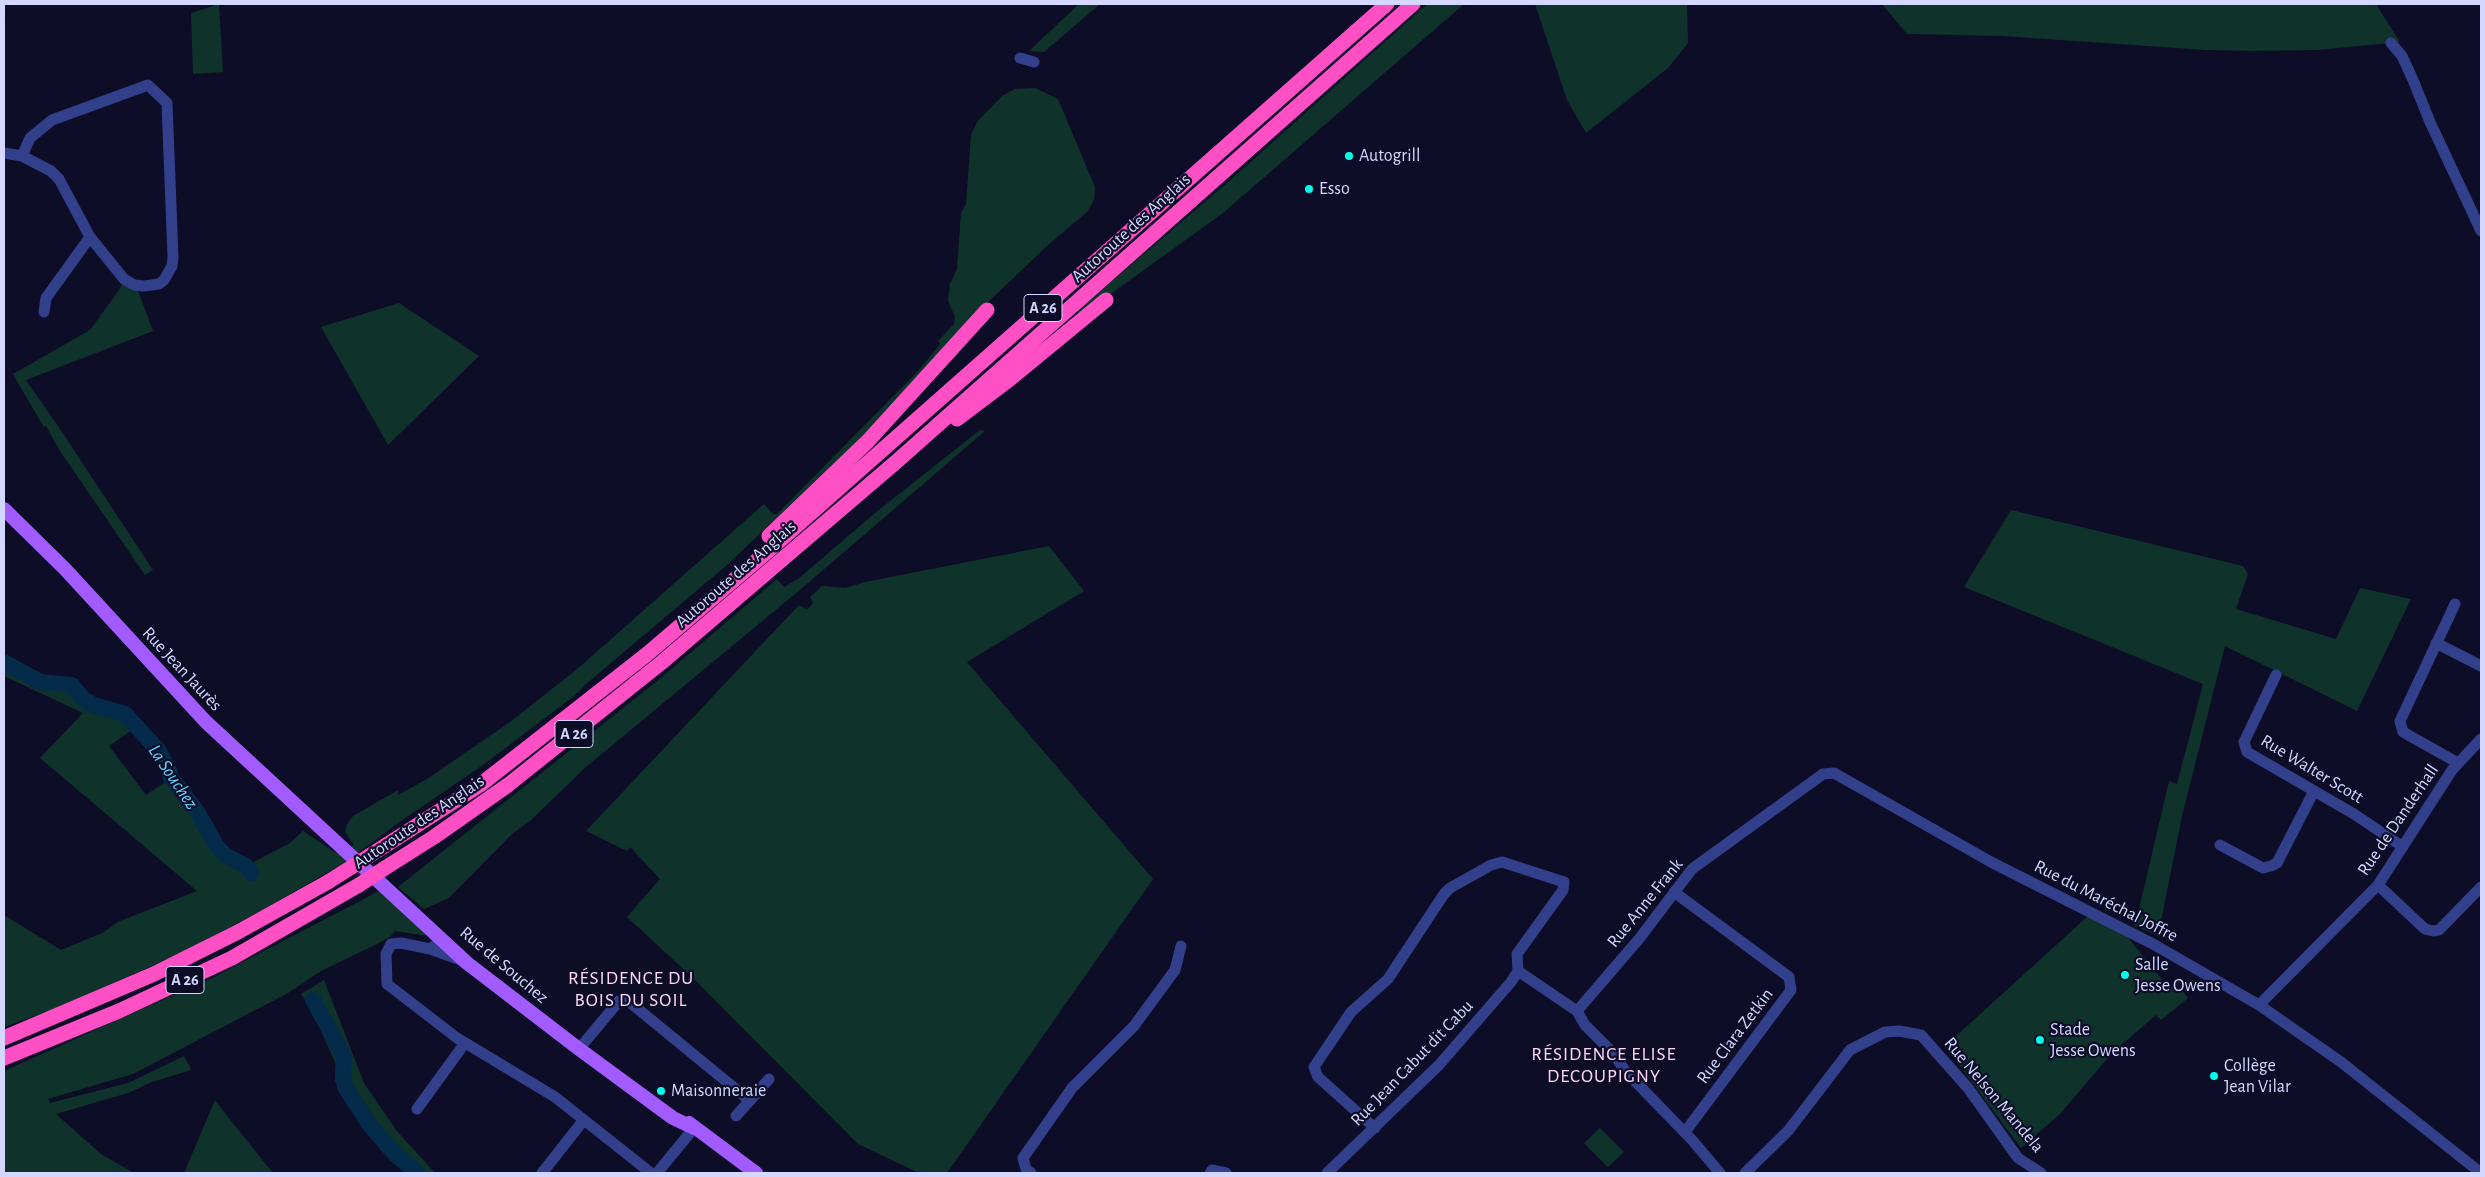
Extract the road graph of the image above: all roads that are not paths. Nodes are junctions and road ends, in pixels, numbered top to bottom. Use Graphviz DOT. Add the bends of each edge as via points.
graph roads {
  1 [pos="1387,4"];
  2 [pos="1413,4"];
  3 [pos="2392,43"];
  4 [pos="1020,58"];
  5 [pos="1034,62"];
  6 [pos="4,153"];
  7 [pos="22,156"];
  8 [pos="2481,231"];
  9 [pos="90,237"];
  10 [pos="1106,300"];
  11 [pos="987,310"];
  12 [pos="44,312"];
  13 [pos="896,462"];
  14 [pos="4,509"];
  15 [pos="2455,604"];
  16 [pos="697,610"];
  17 [pos="2436,643"];
  18 [pos="2481,666"];
  19 [pos="2276,675"];
  20 [pos="2481,739"];
  21 [pos="2458,763"];
  22 [pos="1823,774"];
  23 [pos="2314,792"];
  24 [pos="2220,845"];
  25 [pos="2403,847"];
  26 [pos="2378,885"];
  27 [pos="2481,887"];
  28 [pos="1674,892"];
  29 [pos="443,940"];
  30 [pos="1181,946"];
  31 [pos="430,949"];
  32 [pos="467,963"];
  33 [pos="1518,971"];
  34 [pos="2259,1005"];
  35 [pos="1577,1011"];
  36 [pos="4,1038"];
  37 [pos="465,1043"];
  38 [pos="581,1045"];
  39 [pos="4,1058"];
  40 [pos="769,1079"];
  41 [pos="749,1100"];
  42 [pos="416,1109"];
  43 [pos="736,1116"];
  44 [pos="583,1121"];
  45 [pos="694,1128"];
  46 [pos="1376,1128"];
  47 [pos="1684,1132"];
  48 [pos="542,1173"];
  49 [pos="651,1173"];
  50 [pos="657,1173"];
  51 [pos="756,1173"];
  52 [pos="1031,1173"];
  53 [pos="1210,1173"];
  54 [pos="1226,1173"];
  55 [pos="1327,1173"];
  56 [pos="1720,1173"];
  57 [pos="1745,1173"];
  58 [pos="2041,1173"];
  59 [pos="2481,1173"];
  1 -- 16 [label="highway, Autoroute des Anglais / A 26" via="768,551"];
  2 -- 13 [label="highway, Autoroute des Anglais / A 26"];
  3 -- 8 [label="street" via="2402,56"];
  4 -- 5 [label="street"];
  6 -- 7 [label="street"];
  7 -- 9 [label="street" via="59,179"];
  7 -- 9 [label="street" via="30,138 52,120 92,104 148,85 167,103 173,258 168,273 159,284 134,285 124,279"];
  9 -- 12 [label="street" via="46,298"];
  10 -- 13 [label="highway" via="1010,379"];
  11 -- 16 [label="highway" via="868,442 812,498 715,584"];
  13 -- 39 [label="highway, Autoroute des Anglais / A 26, bridge" via="599,714 434,838 232,958 119,1011"];
  14 -- 29 [label="main road, Rue Jean Jaurès" via="65,569 206,722"];
  15 -- 17 [label="street"];
  16 -- 36 [label="highway, Autoroute des Anglais / A 26, bridge" via="593,698 480,785 328,882 154,974"];
  17 -- 18 [label="street"];
  17 -- 21 [label="street" via="2400,727 2403,732"];
  19 -- 23 [label="street, Rue Walter Scott" via="2244,742 2247,752"];
  20 -- 21 [label="street, Rue de Danderhall"];
  21 -- 25 [label="street, Rue de Danderhall"];
  22 -- 28 [label="street, Rue Anne Frank" via="1692,869"];
  22 -- 34 [label="street, Rue du Maréchal Joffre" via="1834,773 1859,786 1991,862 2161,948"];
  23 -- 24 [label="street" via="2272,866 2263,868"];
  23 -- 25 [label="street, Rue Walter Scott"];
  25 -- 26 [label="street, Rue de Danderhall"];
  26 -- 27 [label="street" via="2425,929 2433,931 2439,930"];
  26 -- 34 [label="street, Rue de Danderhall"];
  28 -- 35 [label="street, Rue Anne Frank" via="1639,939"];
  28 -- 47 [label="street, Rue Clara Zetkin" via="1789,977 1791,990"];
  29 -- 31 [label="street"];
  29 -- 32 [label="main road, Rue de Souchez"];
  29 -- 38 [label="main road, Rue de Souchez"];
  30 -- 52 [label="street" via="1176,970 1134,1026 1072,1088 1023,1158 1026,1169"];
  31 -- 32 [label="street"];
  31 -- 37 [label="street" via="391,944 387,949 387,984"];
  32 -- 38 [label="main road, Rue de Souchez"];
  33 -- 35 [label="street"];
  33 -- 46 [label="street, Rue Jean Cabut dit Cabu" via="1439,1065"];
  33 -- 46 [label="street" via="1517,954 1563,890 1564,882 1502,862 1450,888 1388,979 1351,1012 1314,1067 1318,1077"];
  34 -- 59 [label="street, Rue du Maréchal Joffre" via="2341,1062"];
  35 -- 47 [label="street" via="1585,1025 1613,1053 1626,1072"];
  37 -- 42 [label="street"];
  37 -- 44 [label="street" via="554,1097"];
  38 -- 41 [label="street" via="619,1001 627,1000"];
  38 -- 45 [label="main road, Rue de Souchez" via="674,1118"];
  40 -- 41 [label="street"];
  41 -- 43 [label="street"];
  44 -- 48 [label="street"];
  44 -- 49 [label="street"];
  45 -- 50 [label="street"];
  45 -- 51 [label="main road, Rue de Souchez"];
  46 -- 55 [label="street, Rue Jean Cabut dit Cabu"];
  47 -- 56 [label="street"];
  53 -- 54 [label="street" via="1212,1170"];
  57 -- 58 [label="street, Rue Nelson Mandela" via="1788,1131 1850,1050 1885,1032 1899,1031 1921,1035 1968,1088 2018,1158"];
}
